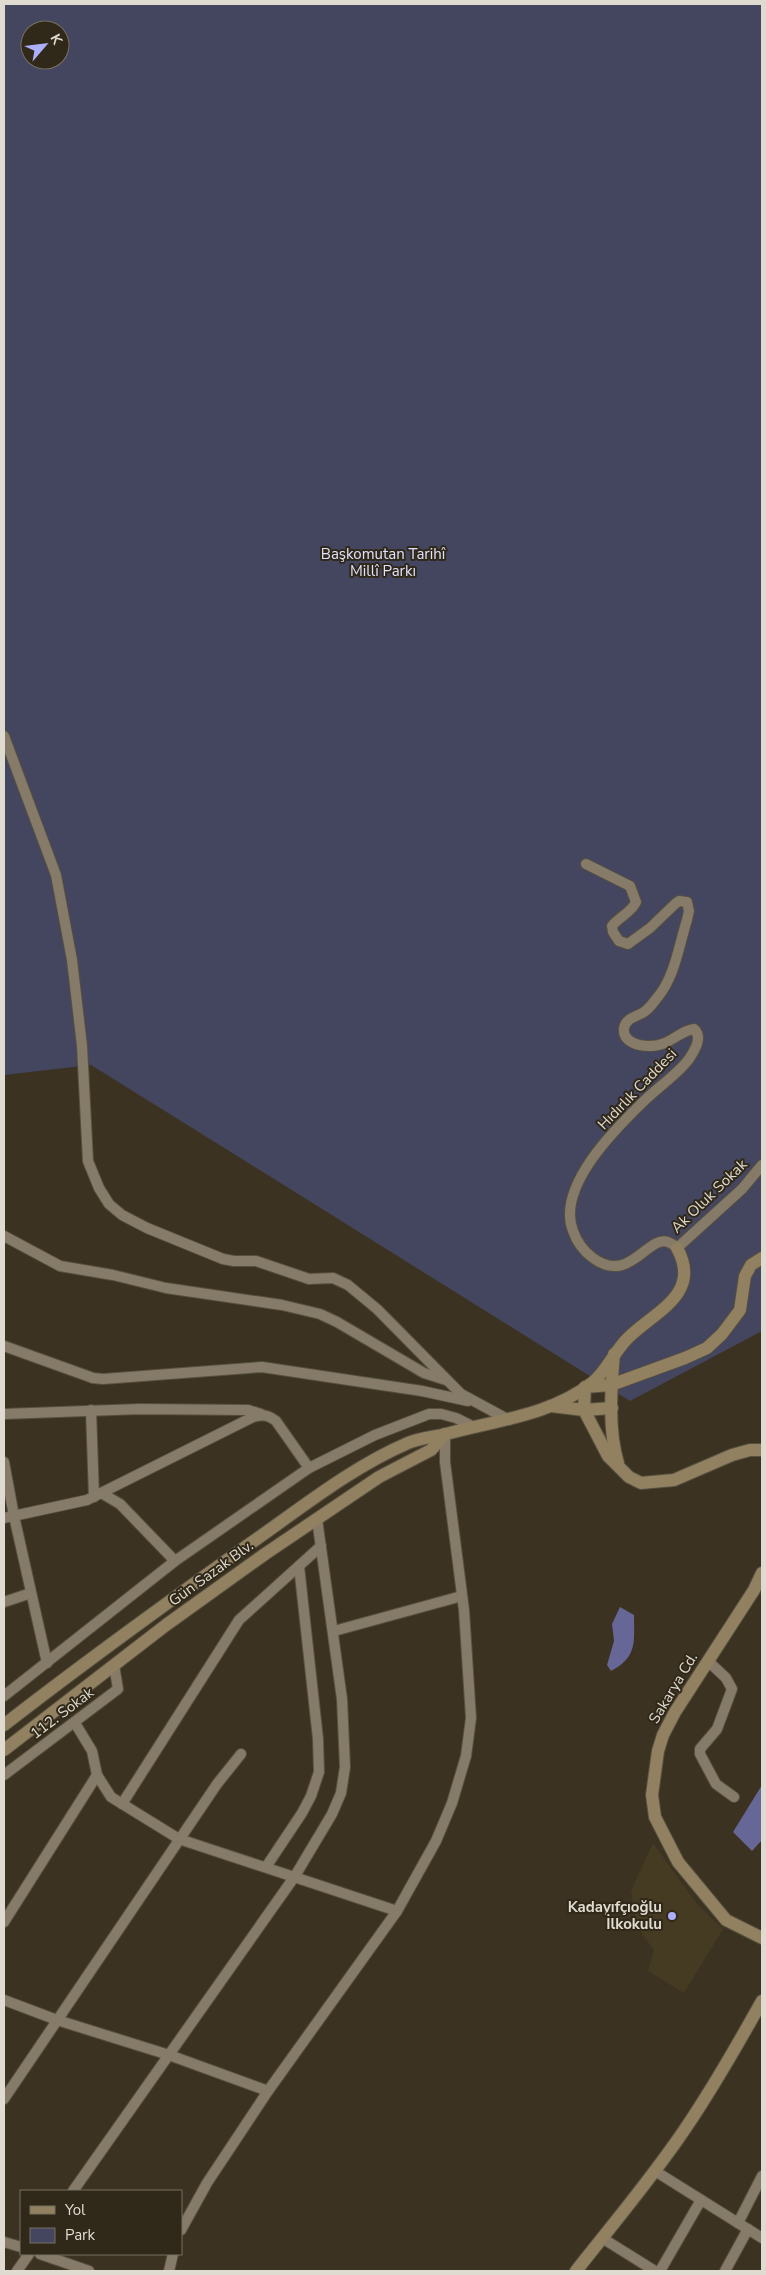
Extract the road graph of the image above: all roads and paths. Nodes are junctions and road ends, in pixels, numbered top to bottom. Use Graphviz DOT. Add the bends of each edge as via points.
graph roads {
  1 [pos="4,736"];
  2 [pos="586,864"];
  3 [pos="762,1165"];
  4 [pos="4,1236"];
  5 [pos="677,1248"];
  6 [pos="762,1258"];
  7 [pos="4,1346"];
  8 [pos="614,1354"];
  9 [pos="447,1381"];
  10 [pos="612,1384"];
  11 [pos="585,1387"];
  12 [pos="476,1403"];
  13 [pos="551,1406"];
  14 [pos="612,1408"];
  15 [pos="91,1410"];
  16 [pos="584,1410"];
  17 [pos="4,1414"];
  18 [pos="262,1415"];
  19 [pos="509,1420"];
  20 [pos="472,1426"];
  21 [pos="445,1434"];
  22 [pos="762,1450"];
  23 [pos="4,1462"];
  24 [pos="309,1468"];
  25 [pos="620,1468"];
  26 [pos="98,1496"];
  27 [pos="9,1517"];
  28 [pos="317,1519"];
  29 [pos="321,1546"];
  30 [pos="175,1560"];
  31 [pos="299,1566"];
  32 [pos="762,1573"];
  33 [pos="32,1593"];
  34 [pos="462,1596"];
  35 [pos="4,1602"];
  36 [pos="334,1631"];
  37 [pos="708,1661"];
  38 [pos="47,1663"];
  39 [pos="114,1665"];
  40 [pos="4,1696"];
  41 [pos="75,1723"];
  42 [pos="4,1725"];
  43 [pos="4,1750"];
  44 [pos="241,1754"];
  45 [pos="97,1774"];
  46 [pos="4,1776"];
  47 [pos="734,1797"];
  48 [pos="122,1804"];
  49 [pos="179,1840"];
  50 [pos="266,1867"];
  51 [pos="295,1876"];
  52 [pos="397,1911"];
  53 [pos="4,1922"];
  54 [pos="762,1938"];
  55 [pos="4,2000"];
  56 [pos="762,2001"];
  57 [pos="57,2020"];
  58 [pos="169,2055"];
  59 [pos="268,2091"];
  60 [pos="4,2099"];
  61 [pos="656,2171"];
  62 [pos="762,2176"];
  63 [pos="74,2190"];
  64 [pos="701,2200"];
  65 [pos="738,2222"];
  66 [pos="182,2228"];
  67 [pos="748,2229"];
  68 [pos="602,2238"];
  69 [pos="762,2238"];
  70 [pos="4,2242"];
  71 [pos="20,2248"];
  72 [pos="28,2255"];
  73 [pos="43,2255"];
  74 [pos="173,2255"];
  75 [pos="17,2271"];
  76 [pos="89,2271"];
  77 [pos="169,2271"];
  78 [pos="576,2271"];
  79 [pos="654,2271"];
  80 [pos="660,2271"];
  81 [pos="725,2271"];
  1 -- 9 [label="street" via="56,874 72,960 82,1046 88,1161 109,1204 147,1228 223,1259 256,1262 309,1279 333,1278 348,1285 378,1309"];
  2 -- 5 [label="street, Hıdırlık Caddesi" via="630,886 636,902 633,909 619,917 612,926 619,941 628,944 637,939 679,901 687,902 687,920 665,988 645,1012 628,1020 624,1032 634,1044 650,1046 666,1043 686,1030 694,1029 699,1039 689,1059 612,1135 585,1170 570,1207 571,1225 578,1243 586,1252 608,1265 619,1266 634,1261 660,1242"];
  3 -- 5 [label="street, Ak Oluk Sokak"];
  4 -- 9 [label="street" via="60,1266 320,1314 424,1373"];
  5 -- 8 [label="main road" via="684,1261 684,1278 679,1293"];
  6 -- 10 [label="main road" via="751,1265 745,1276 740,1310 707,1348"];
  7 -- 12 [label="street" via="93,1378 262,1367 422,1391"];
  8 -- 10 [label="main road"];
  8 -- 11 [label="main road" via="593,1382"];
  9 -- 12 [label="street"];
  10 -- 11 [label="main road"];
  10 -- 14 [label="main road"];
  11 -- 13 [label="main road"];
  11 -- 16 [label="main road"];
  12 -- 19 [label="street"];
  13 -- 16 [label="main road"];
  13 -- 19 [label="main road, Gün Sazak Blv."];
  14 -- 16 [label="main road"];
  14 -- 25 [label="main road" via="614,1449"];
  15 -- 17 [label="street"];
  15 -- 18 [label="street" via="248,1410"];
  15 -- 26 [label="street"];
  16 -- 25 [label="main road" via="608,1456"];
  18 -- 24 [label="street" via="269,1415 276,1421"];
  18 -- 26 [label="street"];
  19 -- 20 [label="main road, Gün Sazak Blv."];
  20 -- 21 [label="main road, Gün Sazak Blv."];
  20 -- 24 [label="street" via="456,1418 429,1414 374,1435"];
  21 -- 28 [label="main road, Gün Sazak Blv." via="431,1450 379,1477"];
  21 -- 34 [label="street" via="445,1462"];
  21 -- 42 [label="main road, Gün Sazak Blv." via="410,1442 358,1470 140,1622"];
  22 -- 25 [label="main road" via="732,1455 674,1480 656,1484 642,1483"];
  23 -- 27 [label="street"];
  24 -- 30 [label="street"];
  26 -- 27 [label="street"];
  26 -- 30 [label="street" via="120,1504"];
  27 -- 33 [label="street"];
  28 -- 29 [label="street"];
  28 -- 39 [label="main road, Gün Sazak Blv."];
  29 -- 31 [label="street"];
  29 -- 36 [label="street"];
  30 -- 38 [label="street"];
  31 -- 48 [label="street" via="239,1620"];
  31 -- 50 [label="street" via="319,1772 302,1813"];
  32 -- 37 [label="main road, Sakarya Cd."];
  33 -- 35 [label="street"];
  33 -- 38 [label="street"];
  34 -- 36 [label="street"];
  34 -- 52 [label="street" via="472,1718 466,1756 436,1841"];
  36 -- 51 [label="street" via="345,1766 341,1793"];
  37 -- 47 [label="street" via="726,1678 732,1689 717,1728 700,1749 700,1754 716,1784"];
  37 -- 54 [label="main road, Sakarya Cd." via="663,1735 652,1795 655,1817 678,1862 706,1898 726,1920"];
  38 -- 40 [label="street"];
  39 -- 41 [label="street, 112. Sokak" via="118,1689"];
  39 -- 43 [label="main road, Gün Sazak Blv."];
  41 -- 45 [label="street" via="92,1751"];
  41 -- 46 [label="street, 112. Sokak"];
  44 -- 49 [label="street"];
  45 -- 48 [label="street" via="111,1797"];
  45 -- 53 [label="street"];
  48 -- 49 [label="street"];
  49 -- 50 [label="street"];
  49 -- 57 [label="street"];
  50 -- 51 [label="street"];
  51 -- 52 [label="street"];
  51 -- 58 [label="street"];
  52 -- 59 [label="street"];
  55 -- 57 [label="street"];
  56 -- 61 [label="main road" via="706,2097"];
  57 -- 58 [label="street"];
  57 -- 60 [label="street"];
  58 -- 59 [label="street"];
  58 -- 63 [label="street"];
  59 -- 66 [label="street" via="207,2183"];
  61 -- 64 [label="street"];
  61 -- 68 [label="main road"];
  62 -- 65 [label="street"];
  64 -- 65 [label="street"];
  64 -- 80 [label="street"];
  65 -- 67 [label="street"];
  67 -- 69 [label="street"];
  67 -- 81 [label="street"];
  68 -- 78 [label="main road"];
  68 -- 79 [label="street"];
  70 -- 71 [label="street"];
  72 -- 75 [label="street"];
  73 -- 76 [label="street"];
  74 -- 77 [label="street"];
}
